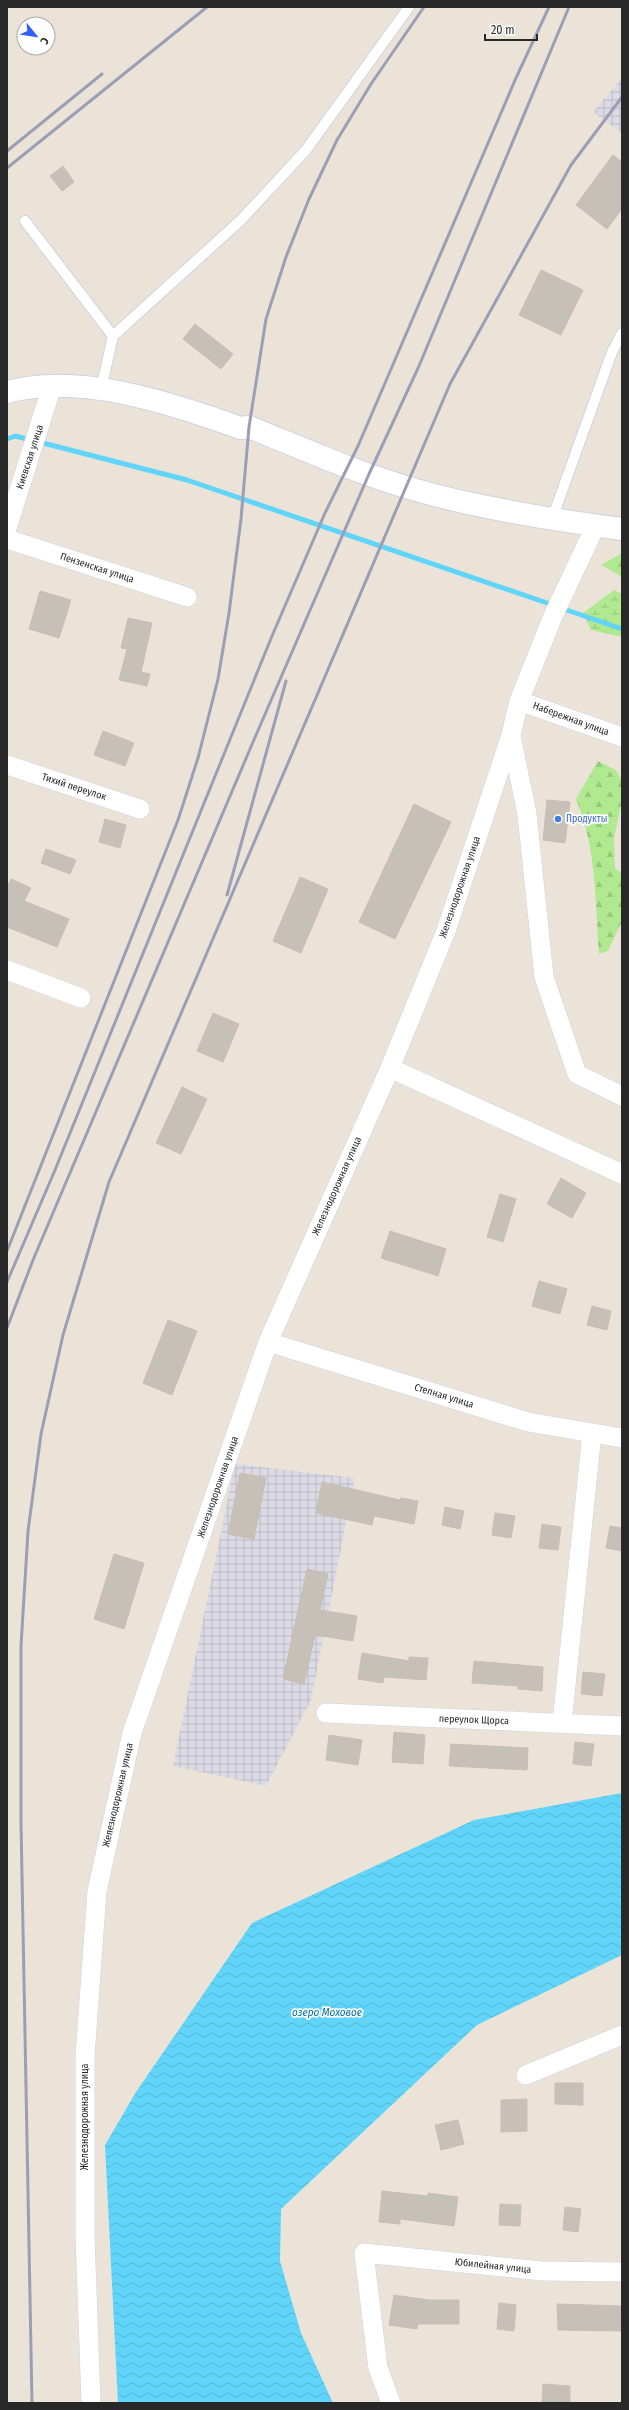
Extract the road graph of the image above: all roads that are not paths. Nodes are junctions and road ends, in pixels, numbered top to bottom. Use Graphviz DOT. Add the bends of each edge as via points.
graph roads {
  1 [pos="409,7"];
  2 [pos="25,221"];
  3 [pos="622,333"];
  4 [pos="113,336"];
  5 [pos="52,386"];
  6 [pos="101,389"];
  7 [pos="7,392"];
  8 [pos="552,518"];
  9 [pos="596,525"];
  10 [pos="7,528"];
  11 [pos="622,528"];
  12 [pos="7,539"];
  13 [pos="187,597"];
  14 [pos="520,701"];
  15 [pos="511,735"];
  16 [pos="622,737"];
  17 [pos="7,765"];
  18 [pos="140,809"];
  19 [pos="7,970"];
  20 [pos="81,998"];
  21 [pos="390,1068"];
  22 [pos="622,1096"];
  23 [pos="622,1174"];
  24 [pos="268,1342"];
  25 [pos="592,1433"];
  26 [pos="622,1438"];
  27 [pos="326,1713"];
  28 [pos="562,1723"];
  29 [pos="622,1726"];
  30 [pos="622,2035"];
  31 [pos="526,2075"];
  32 [pos="622,2272"];
  33 [pos="91,2403"];
  34 [pos="391,2403"];
  1 -- 4 [label="lane" via="306,150 241,220"];
  2 -- 4 [label="lane"];
  3 -- 8 [label="lane" via="612,352"];
  4 -- 6 [label="lane"];
  5 -- 6 [label="main road"];
  5 -- 7 [label="main road"];
  5 -- 10 [label="street, Киевская улица"];
  6 -- 8 [label="main road" via="171,404 241,428 249,427 415,490 482,506"];
  8 -- 9 [label="main road"];
  9 -- 11 [label="main road"];
  9 -- 14 [label="street, Железнодорожная улица" via="561,597"];
  12 -- 13 [label="street, Пензенская улица"];
  14 -- 15 [label="street, Железнодорожная улица"];
  14 -- 16 [label="street, Набережная улица"];
  15 -- 21 [label="street, Железнодорожная улица" via="446,931"];
  15 -- 22 [label="street" via="527,814 544,977 577,1074"];
  17 -- 18 [label="street, Тихий переулок"];
  19 -- 20 [label="street"];
  21 -- 23 [label="street"];
  21 -- 24 [label="street, Железнодорожная улица"];
  24 -- 25 [label="street, Степная улица" via="528,1422"];
  24 -- 33 [label="street, Железнодорожная улица" via="132,1733 97,1891 84,2056 85,2234"];
  25 -- 26 [label="street, Степная улица"];
  25 -- 28 [label="street"];
  27 -- 28 [label="street, переулок Щорса"];
  28 -- 29 [label="street, переулок Щорса"];
  30 -- 31 [label="street"];
  32 -- 34 [label="street, Юбилейная улица" via="542,2271 364,2252 378,2368"];
}
